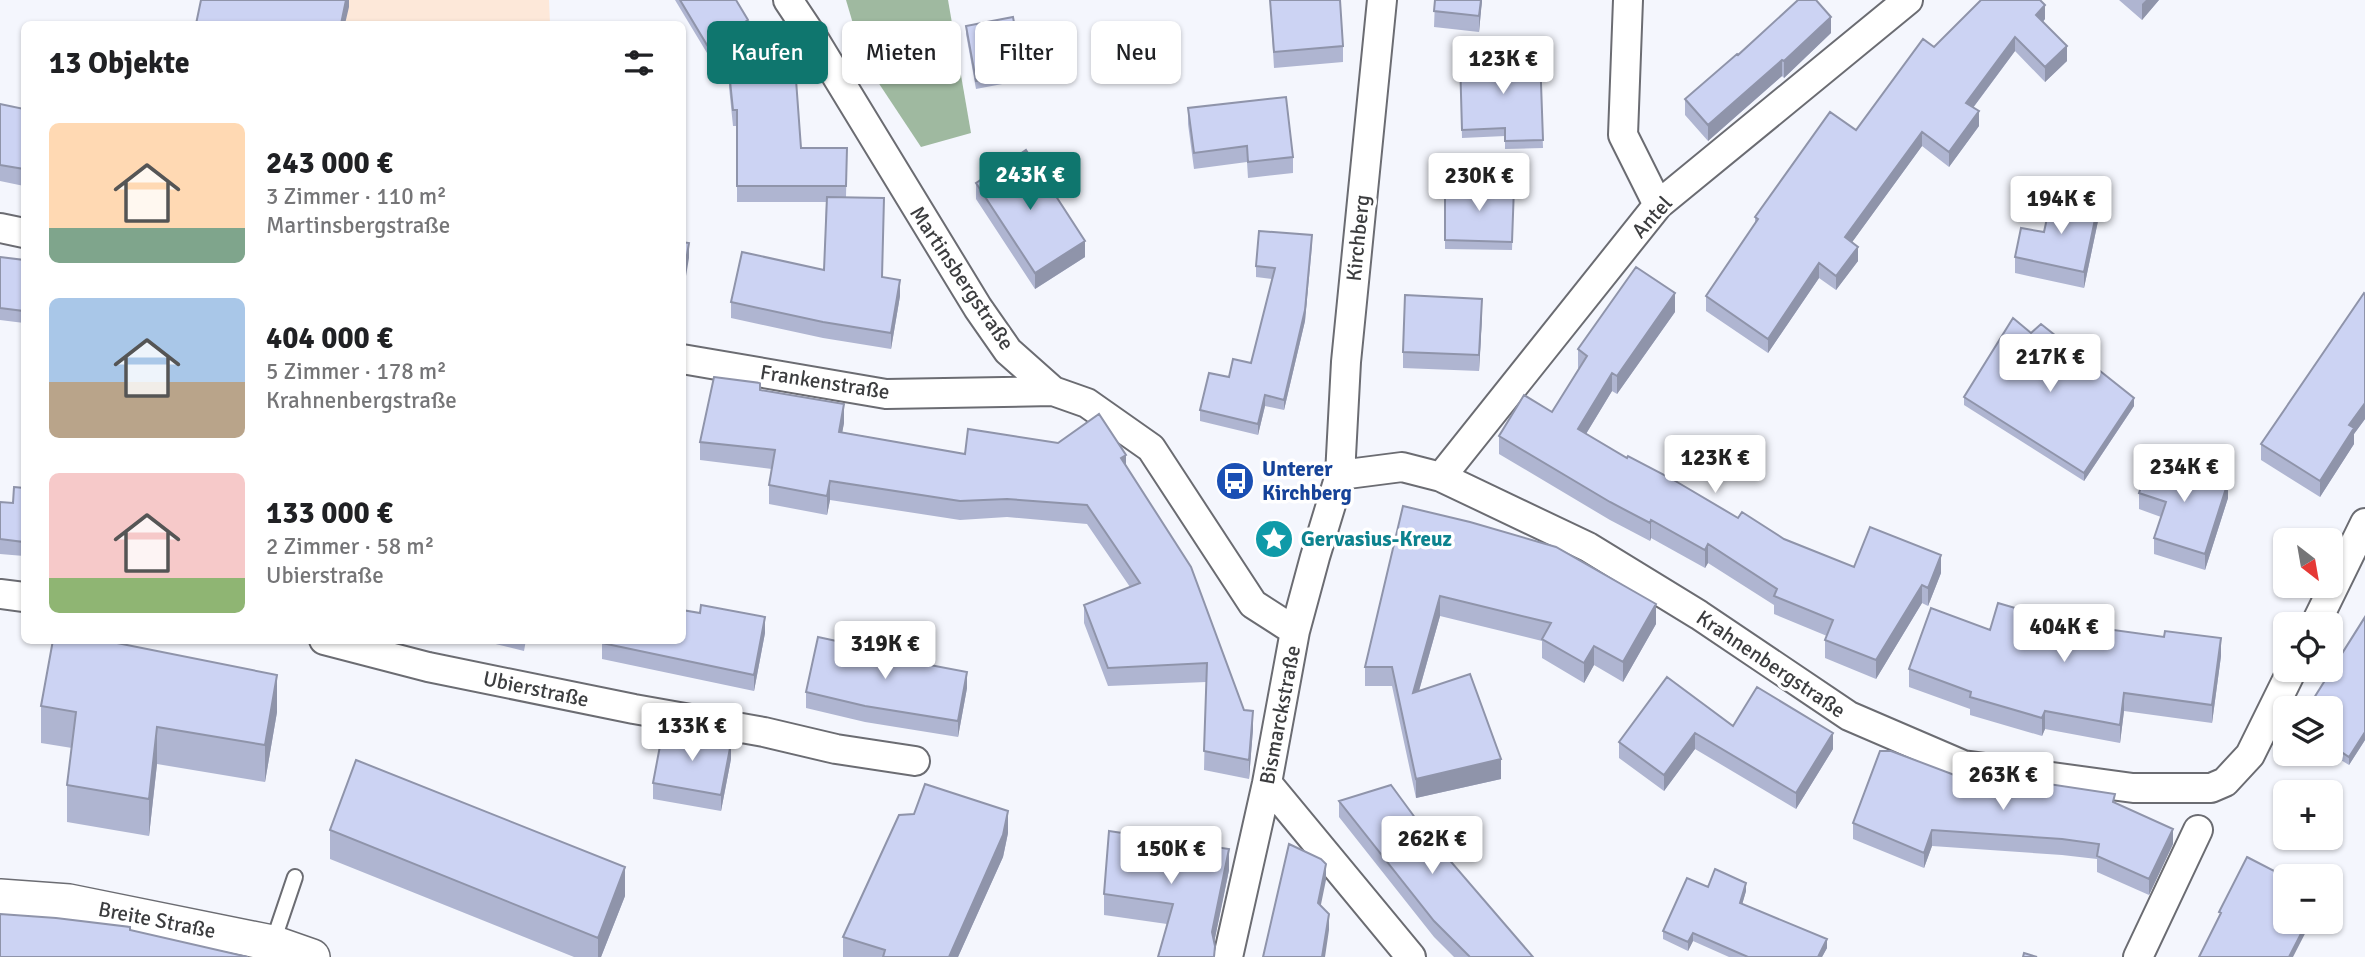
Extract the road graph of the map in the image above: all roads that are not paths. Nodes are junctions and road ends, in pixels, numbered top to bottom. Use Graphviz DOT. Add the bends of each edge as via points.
graph roads {
  1 [pos="788,0"];
  2 [pos="1382,0"];
  3 [pos="1628,0"];
  4 [pos="1908,0"];
  5 [pos="1658,205"];
  6 [pos="0,228"];
  7 [pos="21,232"];
  8 [pos="686,360"];
  9 [pos="1053,391"];
  10 [pos="1340,475"];
  11 [pos="1441,477"];
  12 [pos="2365,523"];
  13 [pos="0,594"];
  14 [pos="21,597"];
  15 [pos="2321,612"];
  16 [pos="1295,631"];
  17 [pos="339,644"];
  18 [pos="2286,682"];
  19 [pos="915,761"];
  20 [pos="1268,783"];
  21 [pos="2198,830"];
  22 [pos="295,877"];
  23 [pos="0,897"];
  24 [pos="272,943"];
  25 [pos="312,957"];
  26 [pos="1228,957"];
  27 [pos="1411,957"];
  28 [pos="2138,957"];
  1 -- 9 [label="street, Martinsbergstraße" via="978,308 1009,351"];
  2 -- 10 [label="street, Kirchberg" via="1346,362"];
  3 -- 5 [label="street" via="1623,135"];
  4 -- 5 [label="street, Antel"];
  5 -- 11 [label="street, Antel"];
  6 -- 7 [label="street"];
  8 -- 9 [label="street, Frankenstraße" via="886,394"];
  9 -- 16 [label="street, Martinsbergstraße" via="1087,403 1151,448 1253,604"];
  10 -- 11 [label="street, Krahnenbergstraße" via="1402,467"];
  10 -- 16 [label="street, Bismarckstraße"];
  11 -- 18 [label="street, Krahnenbergstraße" via="1588,547 1849,716 1963,765 2133,788 2211,788 2225,782 2250,755"];
  12 -- 15 [label="street"];
  13 -- 14 [label="street"];
  16 -- 20 [label="street, Bismarckstraße"];
  17 -- 19 [label="street, Ubierstraße" via="595,701"];
  20 -- 26 [label="street, Bismarckstraße"];
  20 -- 27 [label="street"];
  21 -- 28 [label="street"];
  22 -- 24 [label="lane"];
  23 -- 24 [label="street, Breite Straße" via="69,902"];
  24 -- 25 [label="street, Breite Straße"];
}
